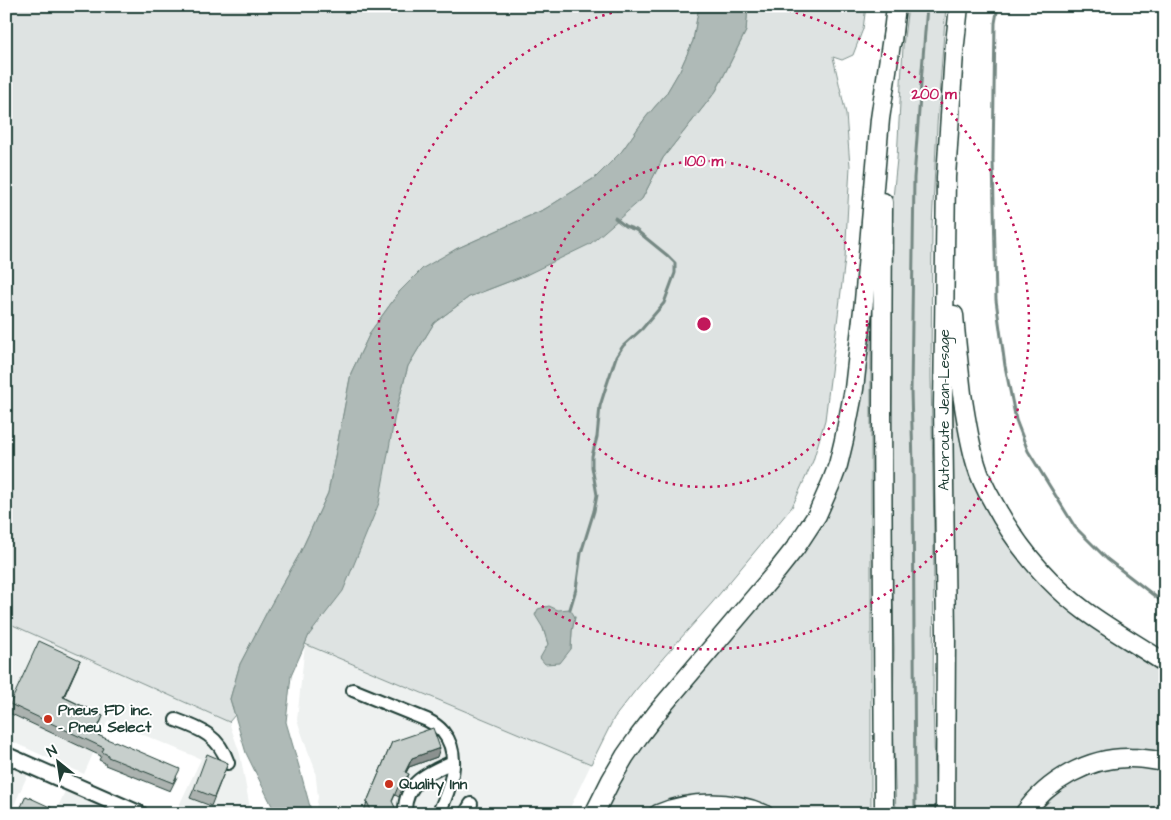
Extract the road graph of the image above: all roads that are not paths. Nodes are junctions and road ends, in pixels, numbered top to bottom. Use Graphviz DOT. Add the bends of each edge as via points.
graph roads {
  1 [pos="896,6"];
  2 [pos="959,6"];
  3 [pos="893,30"];
  4 [pos="946,177"];
  5 [pos="1165,663"];
  6 [pos="353,690"];
  7 [pos="176,720"];
  8 [pos="6,755"];
  9 [pos="453,762"];
  10 [pos="1165,762"];
  11 [pos="228,763"];
  12 [pos="140,814"];
  13 [pos="406,814"];
  14 [pos="438,814"];
  15 [pos="594,814"];
  16 [pos="658,814"];
  17 [pos="764,814"];
  18 [pos="884,814"];
  19 [pos="945,814"];
  20 [pos="1024,814"];
  1 -- 3 [label="highway"];
  2 -- 4 [label="highway, Autoroute Jean-Lesage"];
  3 -- 15 [label="highway" via="880,119 854,389 832,481 817,514 796,547 639,736"];
  3 -- 18 [label="highway" via="883,167"];
  4 -- 5 [label="highway" via="959,371 968,438 987,491 1022,549 1060,591"];
  4 -- 19 [label="highway, Autoroute Jean-Lesage" via="943,406"];
  6 -- 9 [label="lane" via="438,727 448,740"];
  7 -- 11 [label="lane" via="204,731 216,741"];
  8 -- 12 [label="main road"];
  9 -- 13 [label="lane" via="433,770 416,783 406,802"];
  9 -- 14 [label="lane" via="450,787"];
  10 -- 20 [label="highway" via="1128,758 1091,764 1059,780 1035,799"];
  16 -- 17 [label="highway" via="705,804 731,805"];
}
